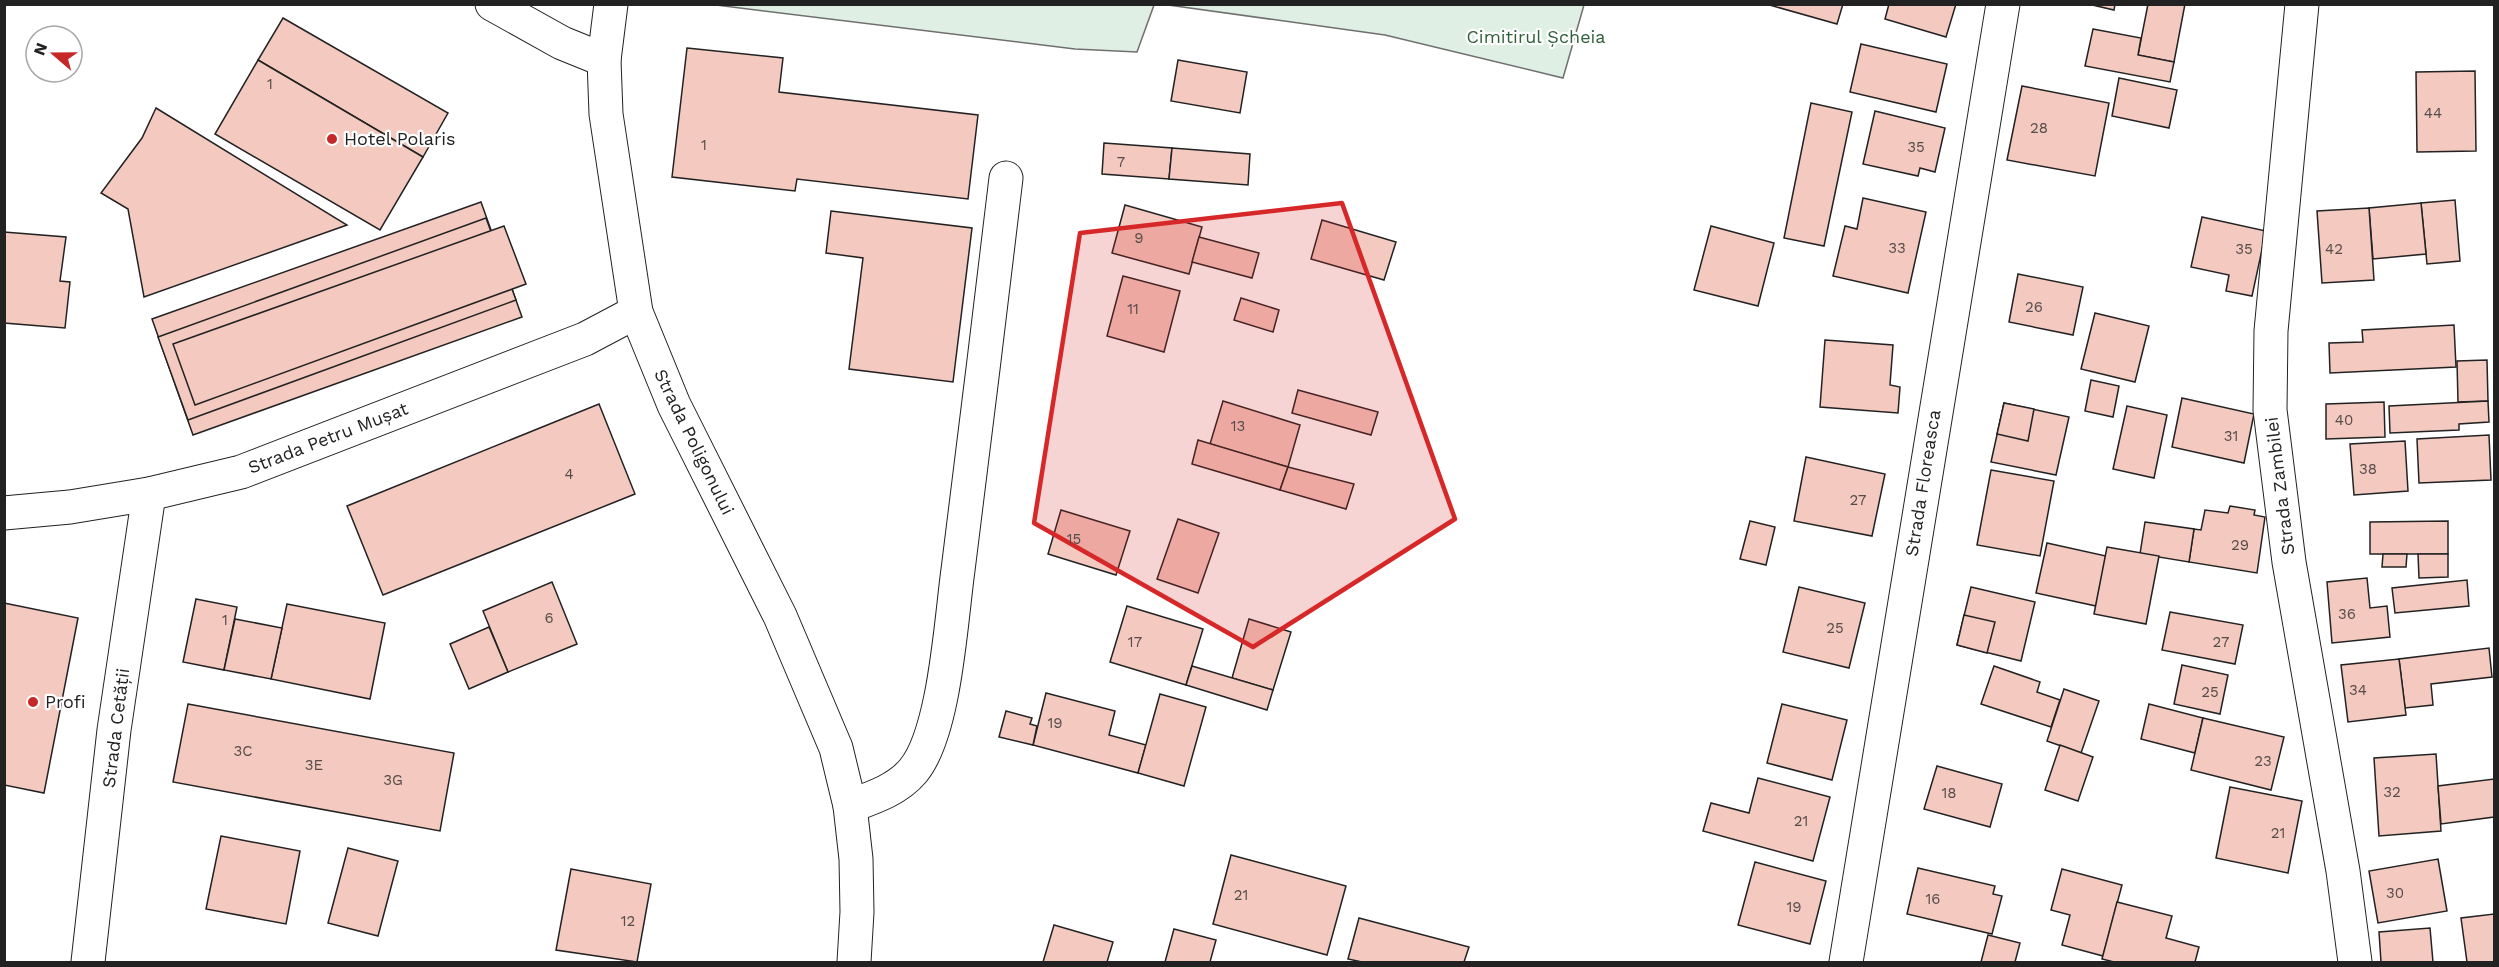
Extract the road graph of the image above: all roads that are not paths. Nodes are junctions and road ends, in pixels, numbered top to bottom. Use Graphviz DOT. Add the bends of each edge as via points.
graph roads {
  1 [pos="492,4"];
  2 [pos="610,4"];
  3 [pos="2003,4"];
  4 [pos="2302,4"];
  5 [pos="604,60"];
  6 [pos="1006,178"];
  7 [pos="636,312"];
  8 [pos="149,494"];
  9 [pos="4,513"];
  10 [pos="850,806"];
  11 [pos="88,963"];
  12 [pos="854,963"];
  13 [pos="1846,963"];
  14 [pos="2355,963"];
  1 -- 5 [label="street" via="562,43"];
  2 -- 5 [label="street, Strada Poligonului"];
  3 -- 13 [label="street, Strada Floreasca"];
  4 -- 14 [label="street, Strada Zambilei" via="2271,331 2270,410 2289,562 2343,871"];
  5 -- 7 [label="street, Strada Poligonului" via="606,114"];
  6 -- 10 [label="street" via="961,545 933,734 913,771 884,794"];
  7 -- 8 [label="street, Strada Petru Mușat" via="585,339 241,472"];
  7 -- 10 [label="street, Strada Poligonului" via="674,405 780,616 836,748"];
  8 -- 9 [label="street, Strada Petru Mușat"];
  8 -- 11 [label="street, Strada Cetății" via="114,730"];
  10 -- 12 [label="street, Strada Poligonului" via="856,870"];
}
